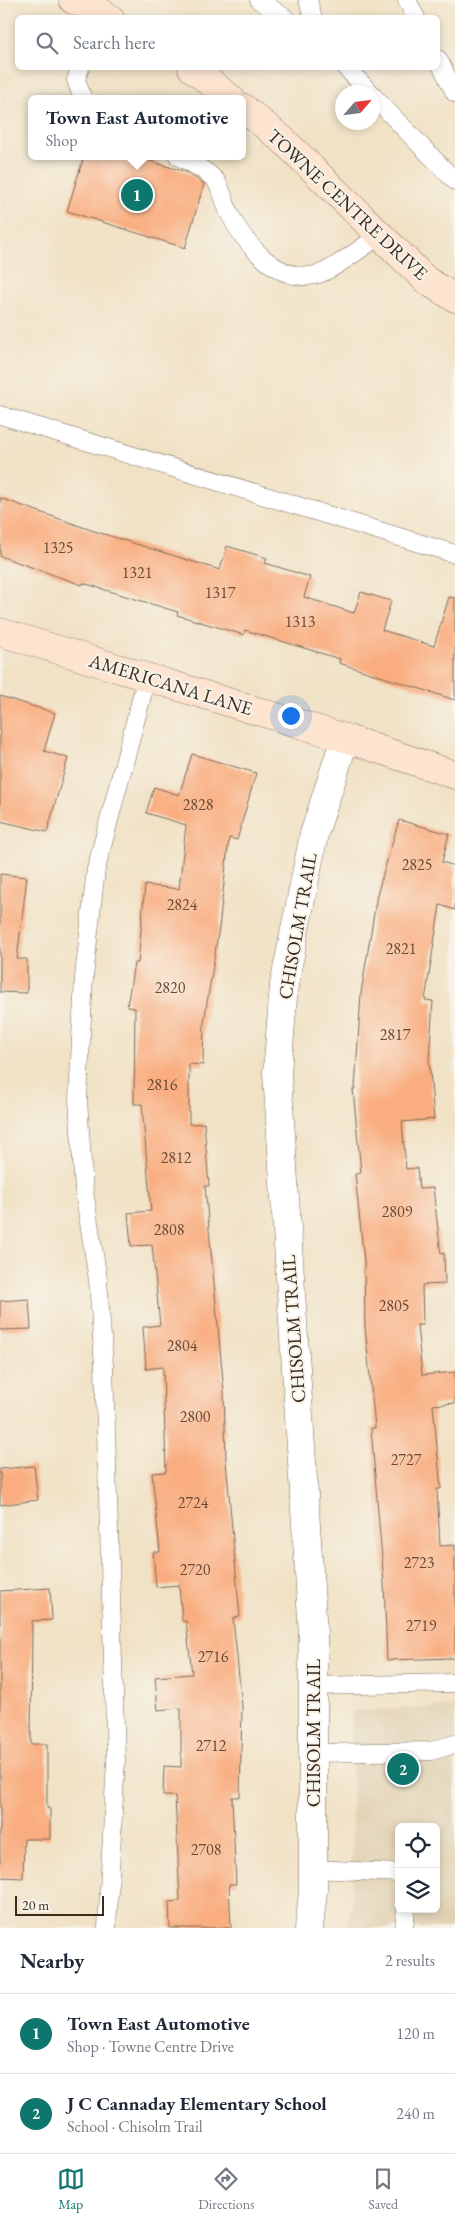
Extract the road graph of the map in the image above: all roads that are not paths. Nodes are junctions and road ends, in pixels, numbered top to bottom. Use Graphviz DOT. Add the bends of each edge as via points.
graph roads {
  1 [pos="73,0"];
  2 [pos="259,0"];
  3 [pos="308,0"];
  4 [pos="407,0"];
  5 [pos="104,12"];
  6 [pos="280,15"];
  7 [pos="313,15"];
  8 [pos="414,15"];
  9 [pos="440,63"];
  10 [pos="79,70"];
  11 [pos="195,70"];
  12 [pos="348,70"];
  13 [pos="363,85"];
  14 [pos="455,93"];
  15 [pos="82,95"];
  16 [pos="226,95"];
  17 [pos="380,104"];
  18 [pos="246,110"];
  19 [pos="185,160"];
  20 [pos="455,181"];
  21 [pos="380,235"];
  22 [pos="455,298"];
  23 [pos="0,415"];
  24 [pos="455,554"];
  25 [pos="0,632"];
  26 [pos="147,677"];
  27 [pos="345,738"];
  28 [pos="455,775"];
  29 [pos="455,1684"];
  30 [pos="313,1686"];
  31 [pos="455,1744"];
  32 [pos="313,1753"];
  33 [pos="313,1869"];
  34 [pos="395,1873"];
  35 [pos="406,1913"];
  36 [pos="107,1928"];
  37 [pos="309,1928"];
  38 [pos="404,1928"];
  1 -- 5 [label="street"];
  2 -- 6 [label="lane"];
  3 -- 7 [label="lane"];
  4 -- 8 [label="lane"];
  9 -- 14 [label="lane"];
  10 -- 15 [label="lane" via="76,80"];
  11 -- 16 [label="street"];
  12 -- 13 [label="lane"];
  17 -- 20 [label="lane"];
  18 -- 21 [label="street, TOWNE CENTRE DRIVE" via="284,141"];
  19 -- 21 [label="lane" via="216,182 244,239 270,265 300,276 320,274"];
  21 -- 22 [label="street, TOWNE CENTRE DRIVE" via="427,281"];
  23 -- 24 [label="lane"];
  25 -- 26 [label="street, AMERICANA LANE"];
  26 -- 27 [label="street, AMERICANA LANE"];
  26 -- 36 [label="lane" via="96,869 84,977 78,1100 84,1191 98,1280 104,1366 116,1760"];
  27 -- 28 [label="street, AMERICANA LANE"];
  27 -- 30 [label="street, CHISOLM TRAIL" via="314,834 284,985 277,1073 313,1634"];
  29 -- 30 [label="lane"];
  30 -- 32 [label="street, CHISOLM TRAIL"];
  31 -- 32 [label="lane" via="431,1751"];
  32 -- 33 [label="street, CHISOLM TRAIL"];
  33 -- 34 [label="lane"];
  33 -- 37 [label="street, CHISOLM TRAIL"];
  35 -- 38 [label="lane"];
}
